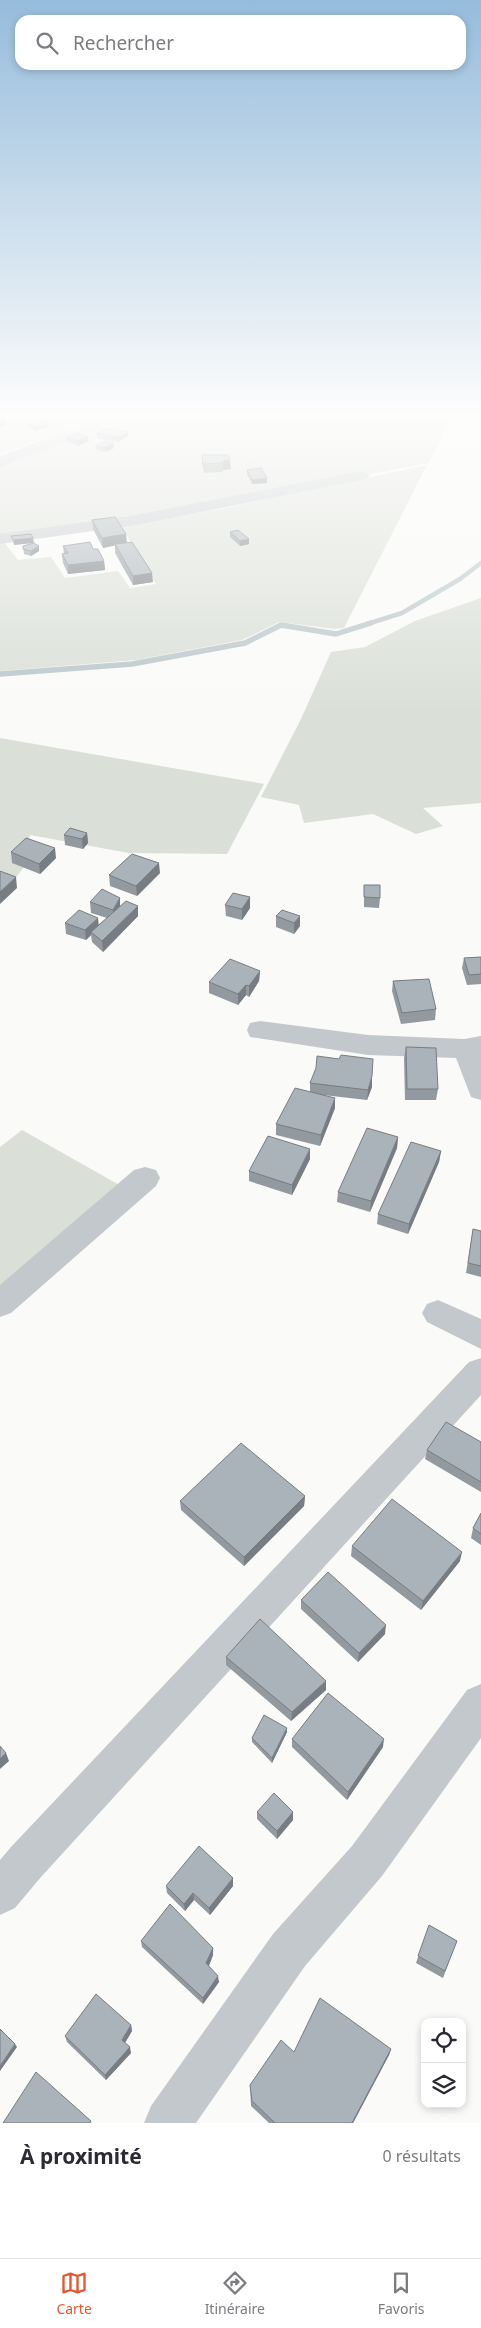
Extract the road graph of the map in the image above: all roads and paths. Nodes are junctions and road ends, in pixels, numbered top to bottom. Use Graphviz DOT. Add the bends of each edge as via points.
graph roads {
  1 [pos="151,517"];
  2 [pos="0,539"];
  3 [pos="260,1030"];
  4 [pos="475,1047"];
  5 [pos="481,1090"];
  6 [pos="145,1178"];
  7 [pos="0,1304"];
  8 [pos="438,1313"];
  9 [pos="481,1335"];
  10 [pos="481,1372"];
  11 [pos="481,1704"];
  12 [pos="0,1893"];
  13 [pos="168,2123"];
  1 -- 2 [label="street"];
  3 -- 4 [label="street" via="368,1045"];
  4 -- 5 [label="street" via="468,1053"];
  6 -- 7 [label="street"];
  8 -- 9 [label="street"];
  10 -- 12 [label="street"];
  11 -- 13 [label="street" via="367,1861 290,1950"];
}
